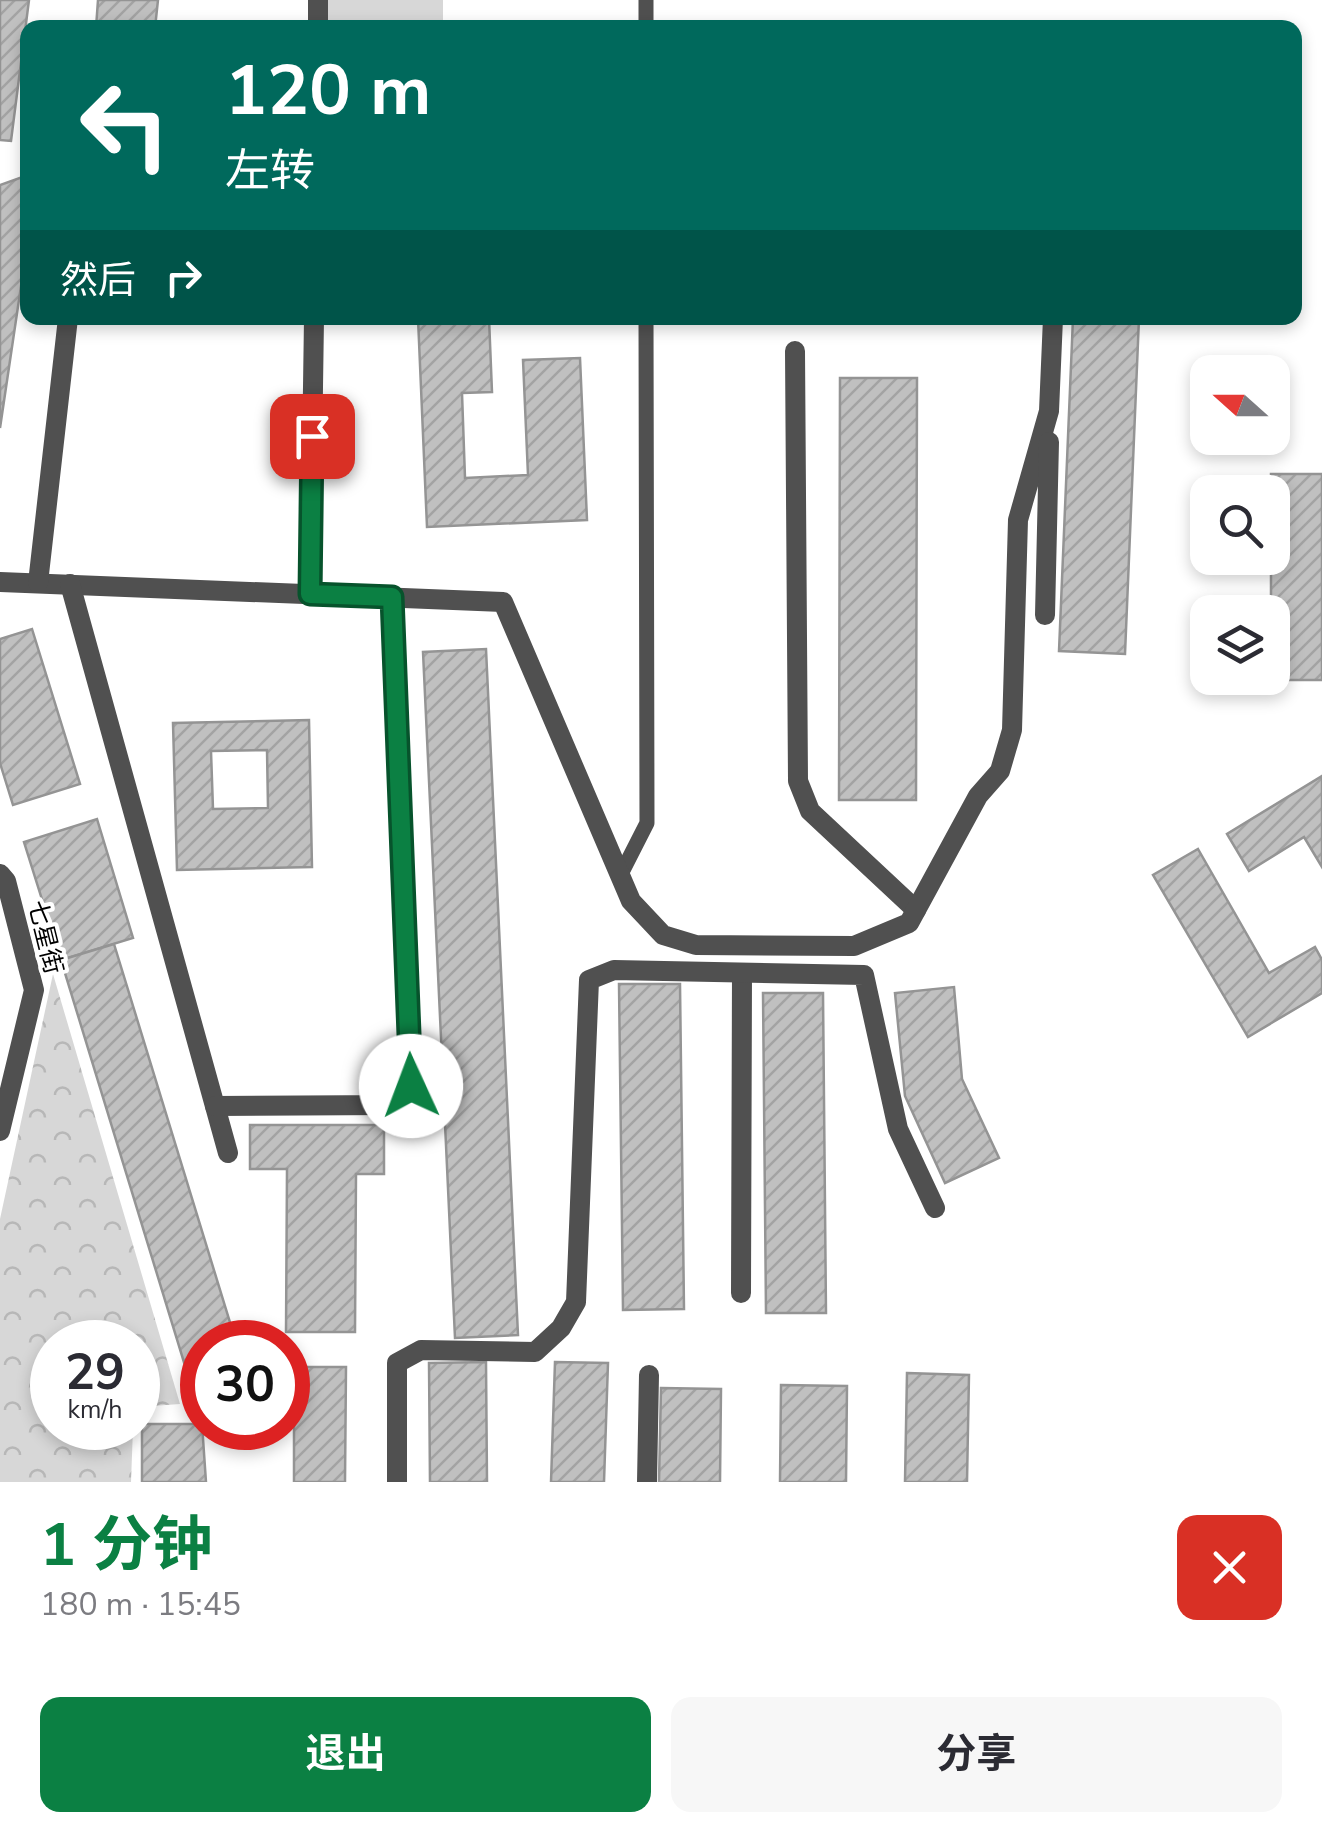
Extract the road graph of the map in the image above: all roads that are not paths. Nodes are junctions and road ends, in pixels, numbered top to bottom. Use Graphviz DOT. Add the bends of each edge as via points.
graph roads {
  1 [pos="67,325"];
  2 [pos="314,325"];
  3 [pos="646,325"];
  4 [pos="1053,325"];
  5 [pos="794,351"];
  6 [pos="1049,411"];
  7 [pos="0,582"];
  8 [pos="38,584"];
  9 [pos="70,584"];
  10 [pos="310,594"];
  11 [pos="392,597"];
  12 [pos="1045,615"];
  13 [pos="0,874"];
  14 [pos="620,876"];
  15 [pos="916,910"];
  16 [pos="742,972"];
  17 [pos="215,1106"];
  18 [pos="0,1131"];
  19 [pos="228,1153"];
  20 [pos="935,1208"];
  21 [pos="741,1293"];
  22 [pos="649,1374"];
  23 [pos="396,1482"];
  24 [pos="646,1482"];
  1 -- 8 [label="street"];
  2 -- 10 [label="street"];
  3 -- 14 [label="lane" via="647,823"];
  4 -- 6 [label="street"];
  5 -- 15 [label="street" via="798,781 810,811"];
  6 -- 12 [label="street"];
  6 -- 15 [label="street" via="1018,520 1012,730 1000,770 978,796"];
  7 -- 8 [label="street"];
  8 -- 9 [label="street"];
  9 -- 10 [label="street"];
  9 -- 17 [label="street"];
  10 -- 11 [label="street"];
  11 -- 14 [label="street" via="502,602"];
  11 -- 17 [label="street" via="411,1086 392,1105"];
  13 -- 18 [label="street, 七星街" via="34,990"];
  14 -- 15 [label="street" via="630,901 663,934 696,944 854,946 909,923"];
  16 -- 20 [label="street" via="864,975 898,1129"];
  16 -- 21 [label="street"];
  16 -- 23 [label="street" via="614,970 589,980 576,1302 535,1352 421,1350 397,1363"];
  17 -- 19 [label="street"];
  22 -- 24 [label="street"];
}
